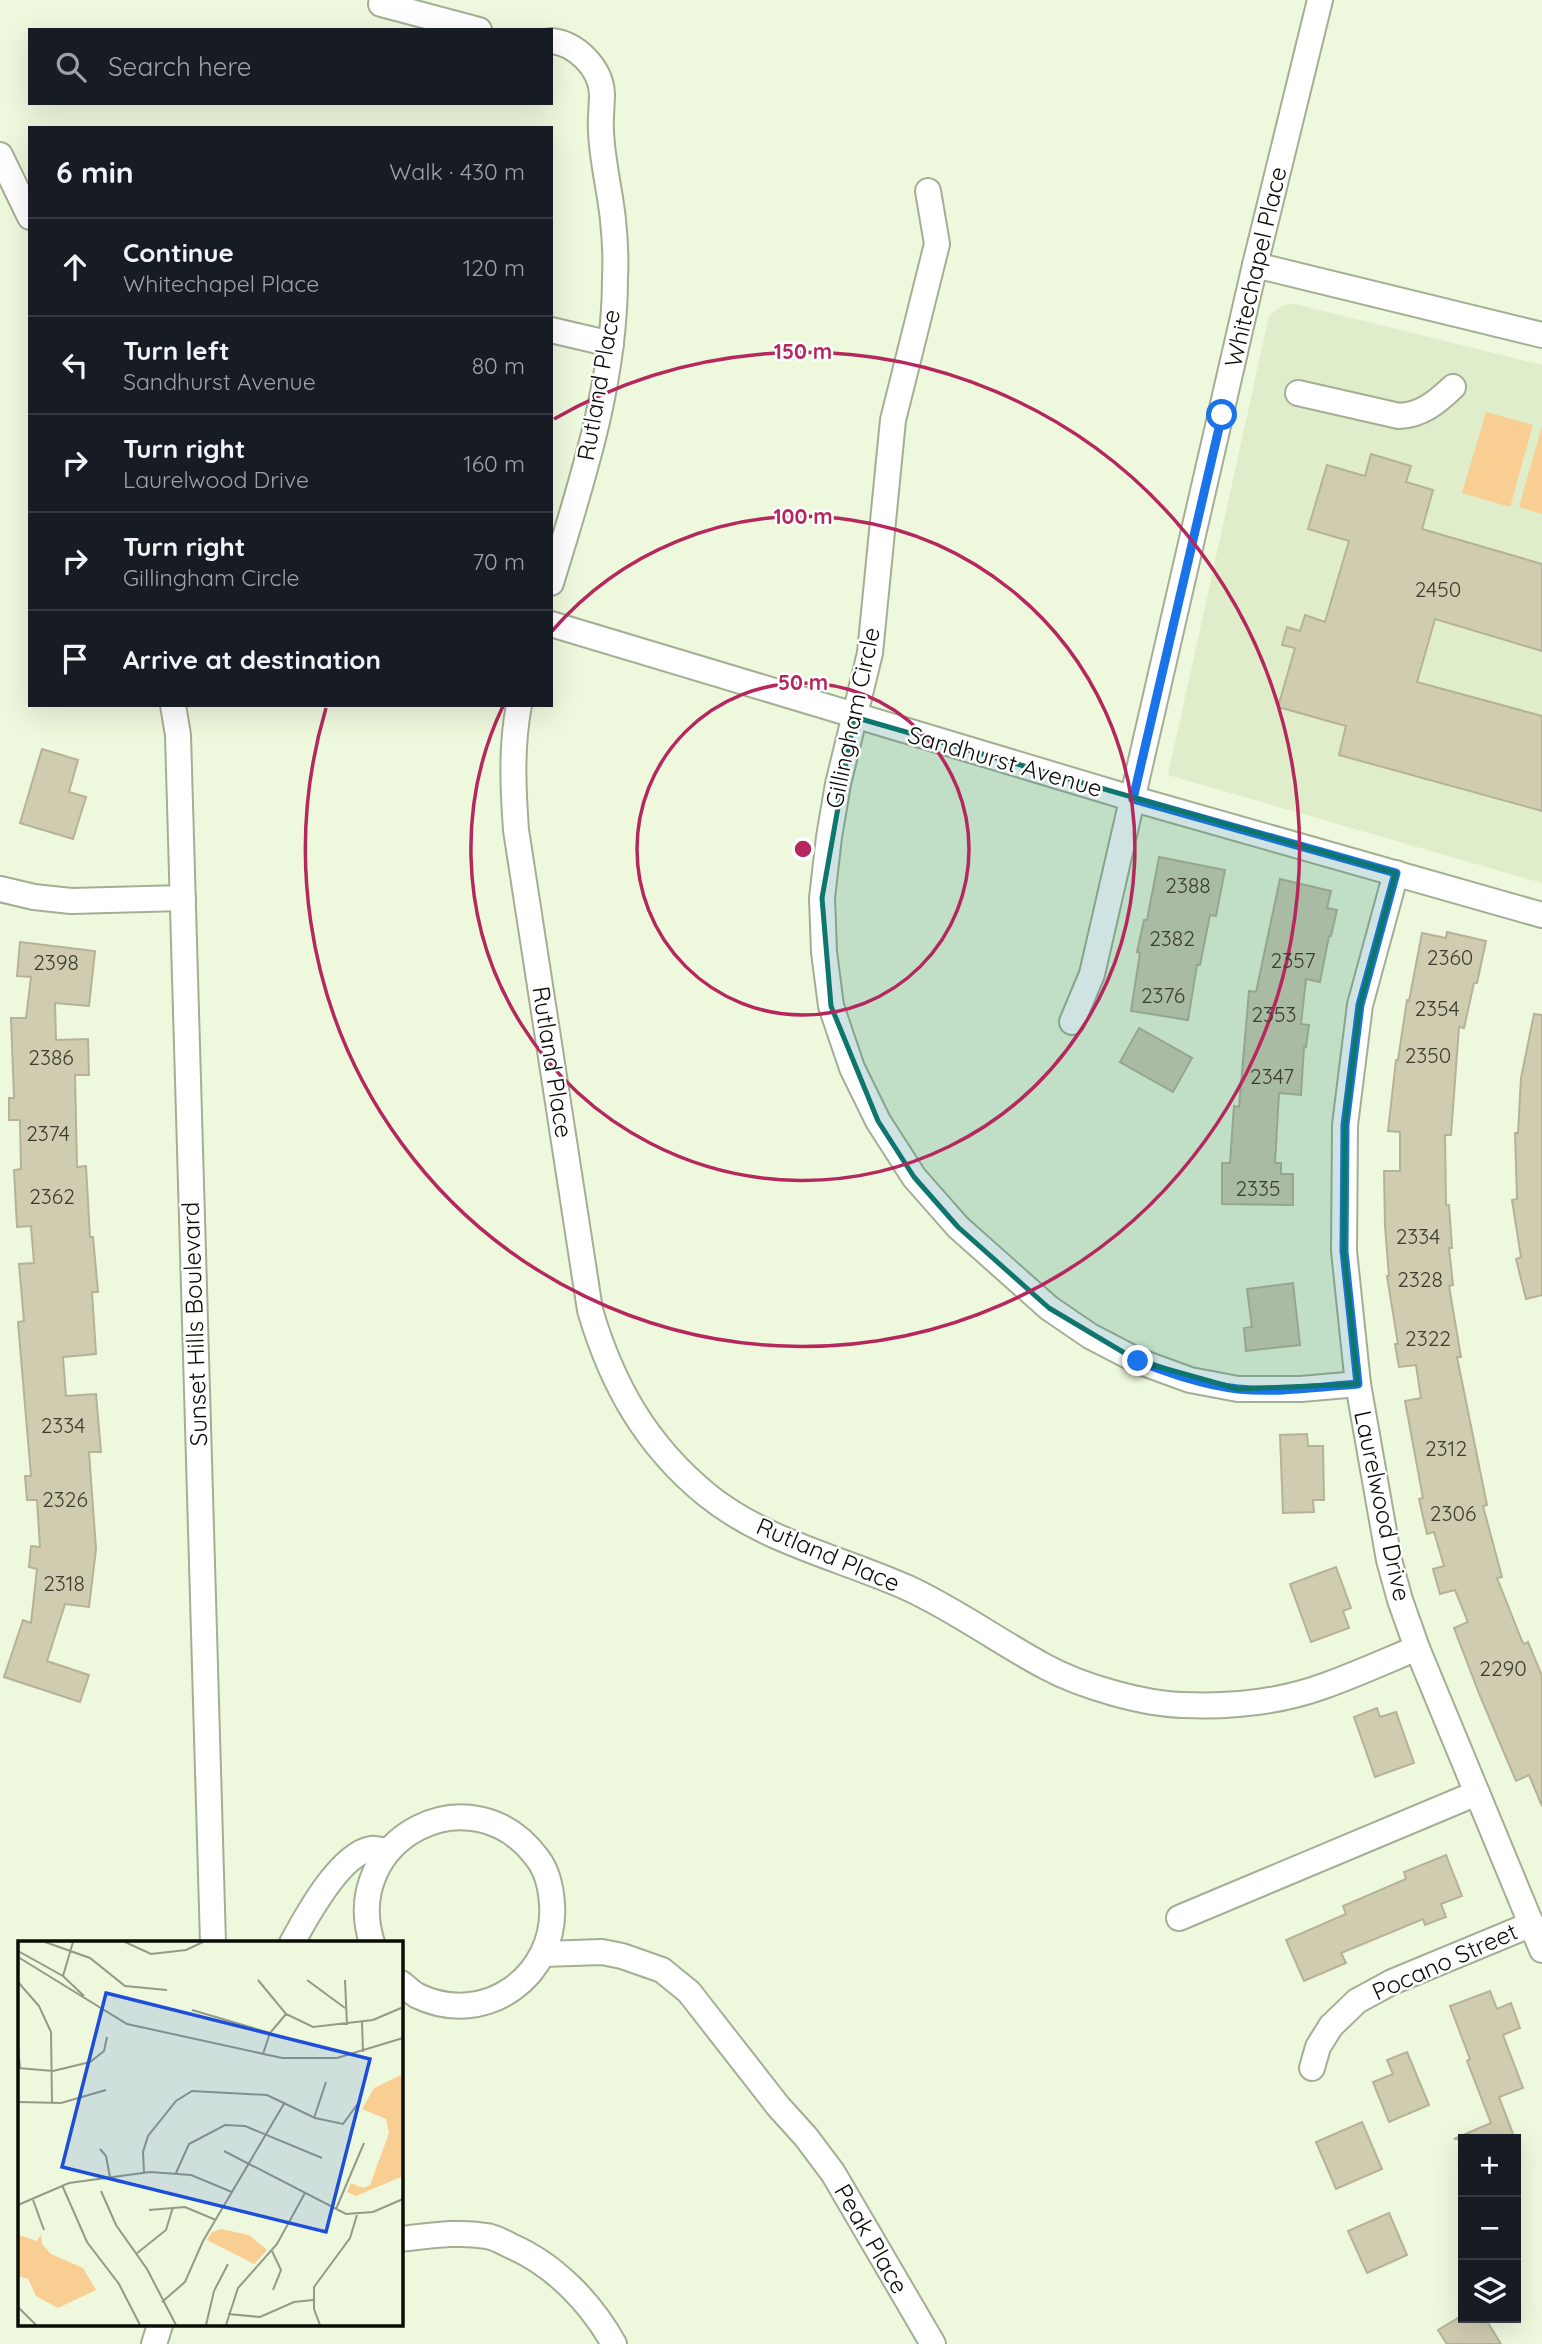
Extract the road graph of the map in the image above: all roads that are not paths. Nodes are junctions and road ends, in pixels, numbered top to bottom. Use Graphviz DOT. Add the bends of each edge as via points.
graph roads {
  1 [pos="1320,0"];
  2 [pos="381,4"];
  3 [pos="471,28"];
  4 [pos="553,41"];
  5 [pos="0,155"];
  6 [pos="928,191"];
  7 [pos="28,213"];
  8 [pos="1255,265"];
  9 [pos="553,330"];
  10 [pos="1542,335"];
  11 [pos="611,344"];
  12 [pos="1453,387"];
  13 [pos="1298,393"];
  14 [pos="553,576"];
  15 [pos="553,625"];
  16 [pos="173,707"];
  17 [pos="519,707"];
  18 [pos="854,717"];
  19 [pos="1133,799"];
  20 [pos="1396,873"];
  21 [pos="0,889"];
  22 [pos="183,898"];
  23 [pos="1542,915"];
  24 [pos="1072,1022"];
  25 [pos="1358,1384"];
  26 [pos="1417,1648"];
  27 [pos="1477,1793"];
  28 [pos="387,1852"];
  29 [pos="1179,1918"];
  30 [pos="1532,1924"];
  31 [pos="213,1941"];
  32 [pos="293,1941"];
  33 [pos="371,1941"];
  34 [pos="1542,1950"];
  35 [pos="543,1954"];
  36 [pos="402,1984"];
  37 [pos="1312,2068"];
  38 [pos="402,2239"];
  39 [pos="160,2326"];
  40 [pos="154,2344"];
  41 [pos="614,2344"];
  42 [pos="933,2344"];
  1 -- 8 [label="street, Whitechapel Place"];
  2 -- 3 [label="street"];
  4 -- 11 [label="street, Rutland Place" via="575,49 592,64 602,90 601,131 614,222"];
  5 -- 7 [label="street"];
  6 -- 18 [label="street, Gillingham Circle" via="937,244 893,420 870,653"];
  8 -- 10 [label="street"];
  8 -- 19 [label="street, Whitechapel Place"];
  9 -- 11 [label="street"];
  11 -- 14 [label="street, Rutland Place" via="597,428"];
  12 -- 13 [label="street" via="1415,415 1399,416"];
  15 -- 18 [label="street, Sandhurst Avenue"];
  16 -- 22 [label="street, Sunset Hills Boulevard"];
  17 -- 26 [label="street, Rutland Place" via="512,779 516,830 590,1310 616,1382 660,1450 708,1495 759,1529 909,1589 1048,1668 1111,1693 1181,1705 1256,1703 1322,1687"];
  18 -- 19 [label="street, Sandhurst Avenue"];
  18 -- 25 [label="street, Gillingham Circle" via="829,837 822,898 831,1006 852,1068 878,1121 914,1177 958,1227 1049,1308 1138,1361 1190,1380 1238,1389"];
  19 -- 20 [label="street, Sandhurst Avenue"];
  19 -- 24 [label="street, Whitechapel Place" via="1092,974"];
  20 -- 23 [label="street, Sandhurst Avenue"];
  20 -- 25 [label="street, Laurelwood Drive" via="1360,1005 1345,1125 1344,1251"];
  21 -- 22 [label="street" via="71,901"];
  22 -- 31 [label="street, Sunset Hills Boulevard"];
  25 -- 26 [label="street, Laurelwood Drive" via="1389,1560"];
  26 -- 27 [label="street, Laurelwood Drive"];
  27 -- 29 [label="street"];
  27 -- 30 [label="street, Laurelwood Drive"];
  28 -- 32 [label="street" via="372,1849 354,1857 319,1894"];
  28 -- 33 [label="street" via="367,1893"];
  28 -- 35 [label="street" via="426,1822 458,1816 489,1821 517,1836 539,1860 552,1890 553,1922"];
  30 -- 34 [label="street, Laurelwood Drive"];
  30 -- 37 [label="street, Pocano Street" via="1357,2001 1331,2026"];
  35 -- 36 [label="street" via="529,1976 505,1994 477,2004 447,2005 418,1996"];
  35 -- 42 [label="street, Peak Place" via="622,1956 662,1970 689,1992 833,2173"];
  38 -- 41 [label="street" via="460,2233 490,2236 522,2250 571,2287"];
  39 -- 40 [label="street"];
}
